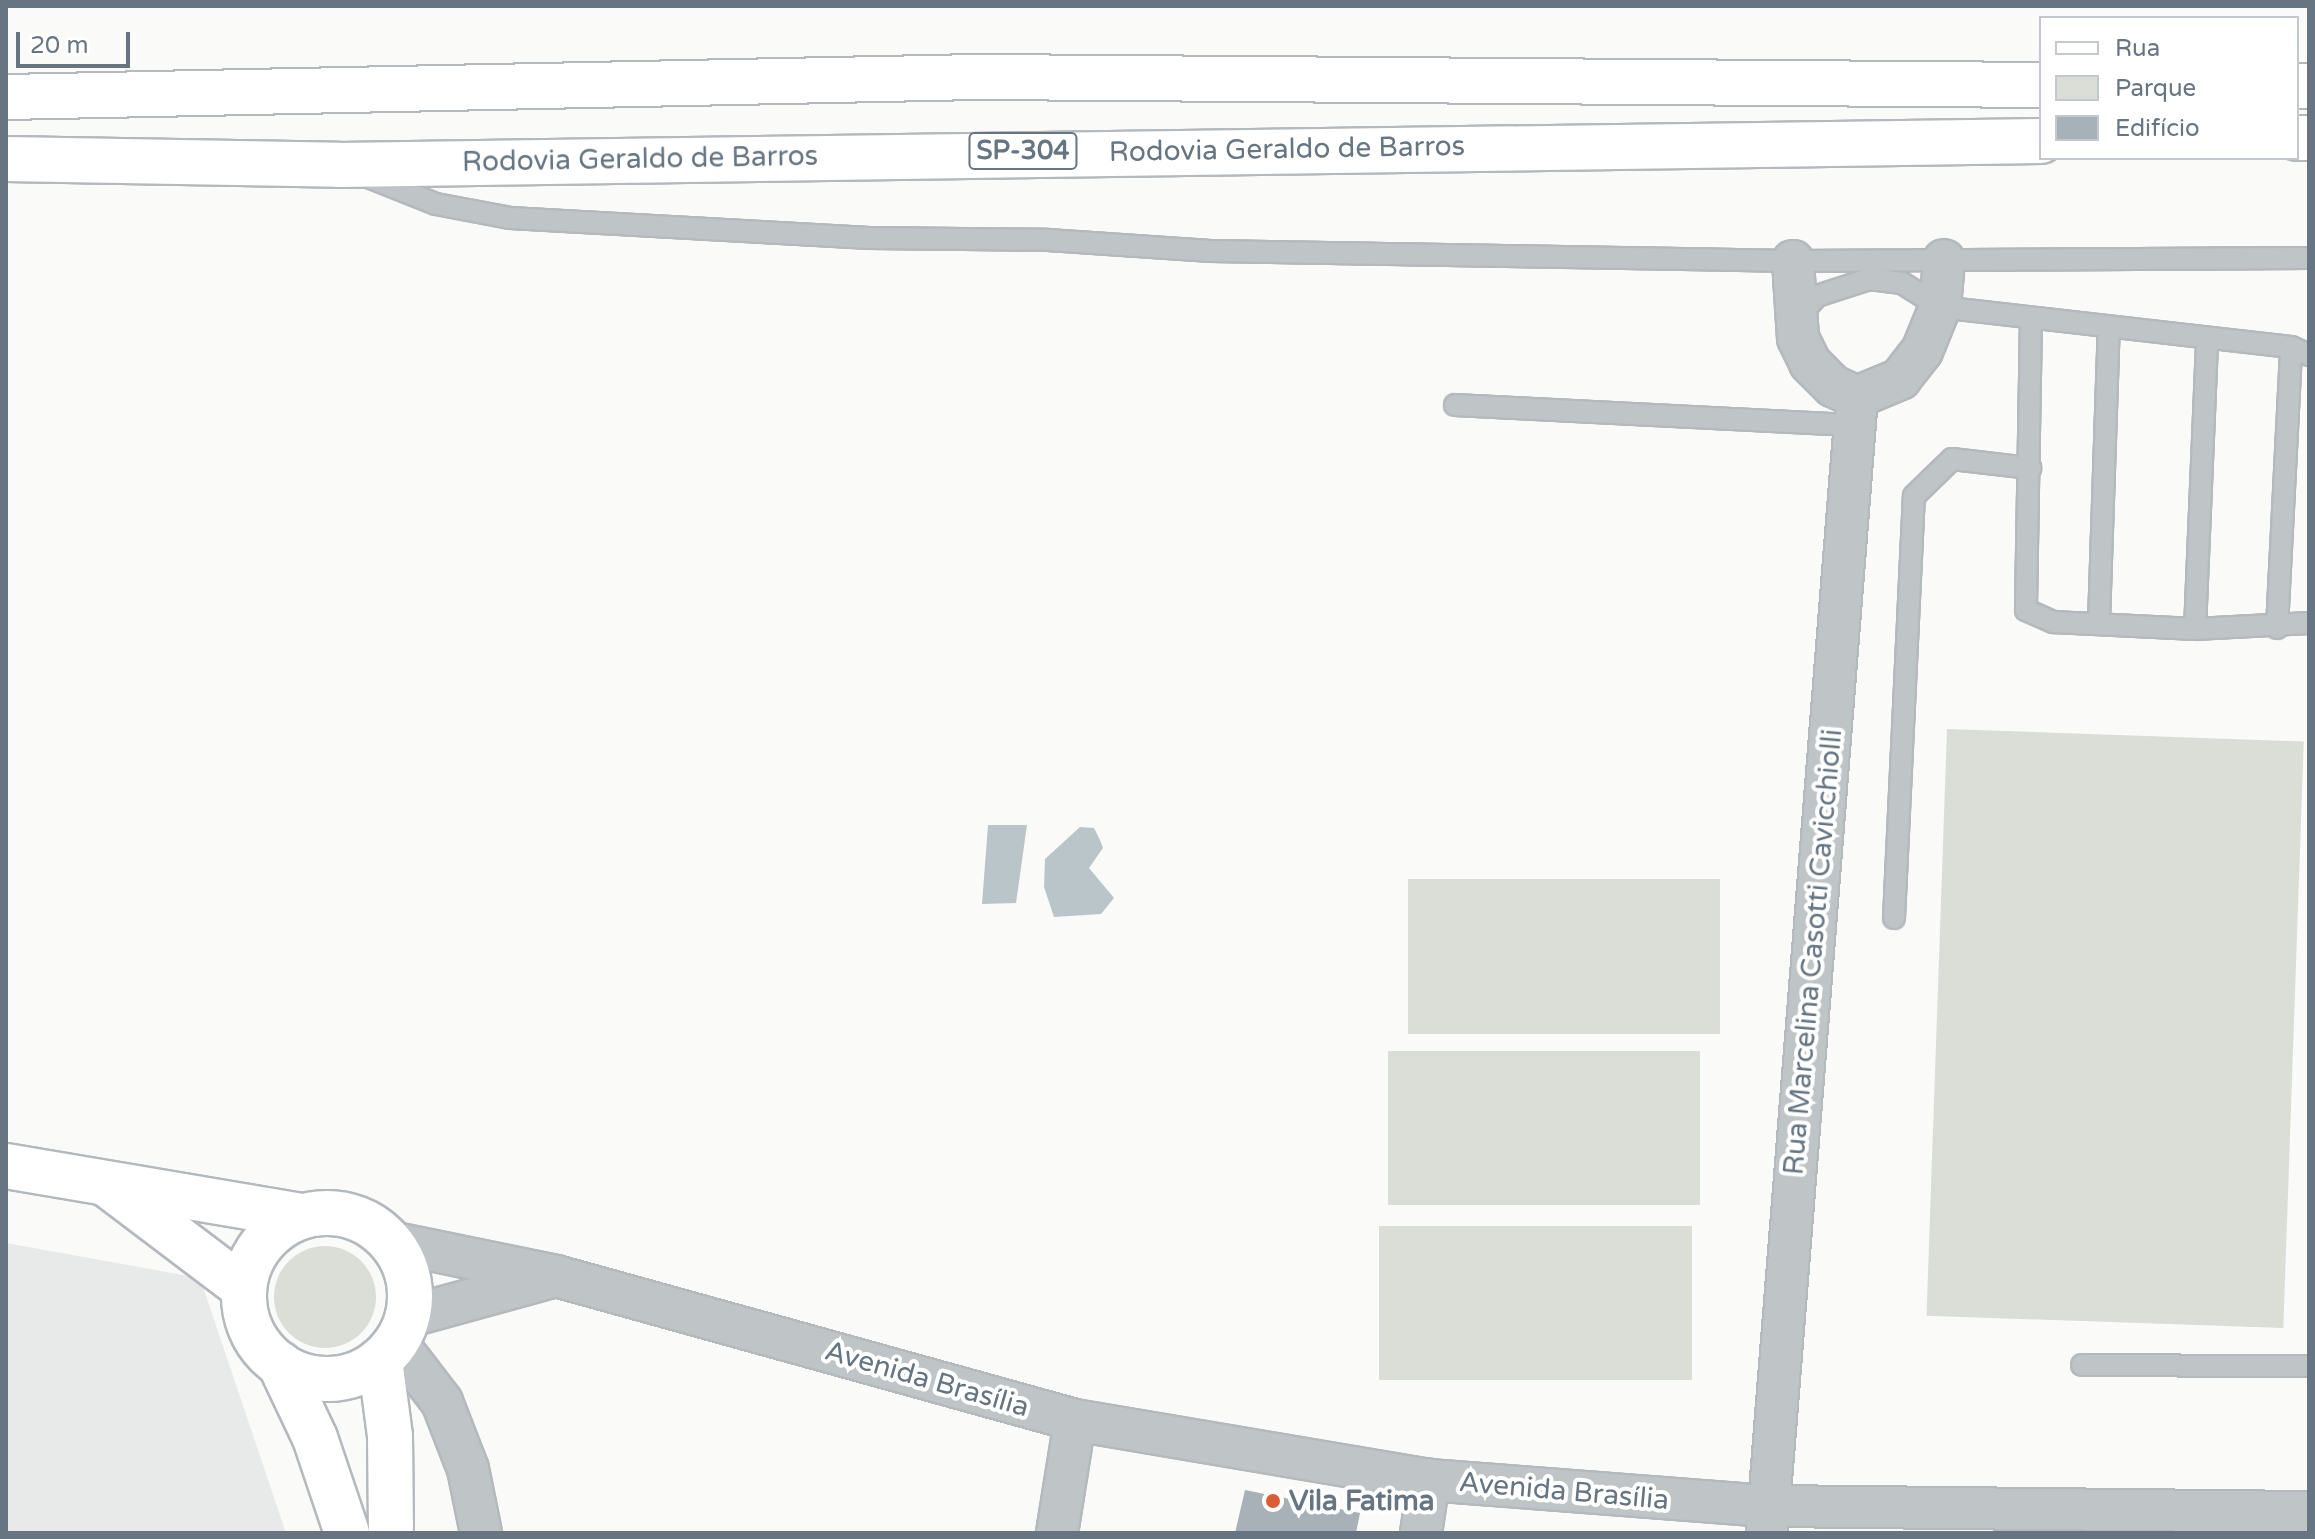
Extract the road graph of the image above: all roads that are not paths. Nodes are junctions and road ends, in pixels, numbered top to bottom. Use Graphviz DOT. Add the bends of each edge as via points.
graph roads {
  1 [pos="2039,85"];
  2 [pos="6,97"];
  3 [pos="2039,141"];
  4 [pos="6,159"];
  5 [pos="339,165"];
  6 [pos="2309,258"];
  7 [pos="1944,260"];
  8 [pos="1793,261"];
  9 [pos="1940,307"];
  10 [pos="1795,319"];
  11 [pos="2031,319"];
  12 [pos="2109,328"];
  13 [pos="2207,339"];
  14 [pos="2300,351"];
  15 [pos="1455,405"];
  16 [pos="1857,411"];
  17 [pos="2030,468"];
  18 [pos="2099,622"];
  19 [pos="2309,623"];
  20 [pos="2277,628"];
  21 [pos="2195,629"];
  22 [pos="1894,918"];
  23 [pos="6,1166"];
  24 [pos="100,1180"];
  25 [pos="303,1216"];
  26 [pos="391,1242"];
  27 [pos="556,1276"];
  28 [pos="244,1288"];
  29 [pos="395,1339"];
  30 [pos="280,1364"];
  31 [pos="2082,1365"];
  32 [pos="2309,1366"];
  33 [pos="1075,1420"];
  34 [pos="1429,1480"];
  35 [pos="2309,1512"];
  36 [pos="1768,1519"];
  37 [pos="347,1533"];
  38 [pos="391,1533"];
  39 [pos="481,1533"];
  40 [pos="1057,1533"];
  41 [pos="1421,1533"];
  1 -- 2 [label="main road" via="981,77"];
  3 -- 5 [label="main road, Rodovia Geraldo de Barros / SP-304"];
  4 -- 5 [label="main road, Rodovia Geraldo de Barros / SP-304"];
  5 -- 8 [label="lane" via="436,204 510,218 625,227 1048,240 1211,251"];
  6 -- 7 [label="lane"];
  7 -- 8 [label="lane"];
  7 -- 9 [label="street"];
  8 -- 10 [label="street"];
  9 -- 10 [label="lane" via="1902,283 1869,279 1817,296"];
  9 -- 11 [label="lane"];
  9 -- 16 [label="street" via="1922,351 1900,379"];
  10 -- 16 [label="street" via="1810,363"];
  11 -- 12 [label="lane"];
  11 -- 17 [label="lane"];
  12 -- 13 [label="lane"];
  12 -- 18 [label="lane"];
  13 -- 14 [label="lane"];
  13 -- 21 [label="lane"];
  14 -- 20 [label="lane"];
  15 -- 16 [label="lane"];
  16 -- 36 [label="street, Rua Marcelina Casotti Cavicchiolli"];
  17 -- 18 [label="lane" via="2026,610 2053,622"];
  17 -- 22 [label="lane" via="1952,459 1914,496"];
  18 -- 21 [label="lane"];
  19 -- 20 [label="lane"];
  20 -- 21 [label="lane"];
  23 -- 24 [label="main road"];
  24 -- 25 [label="main road"];
  24 -- 28 [label="main road"];
  25 -- 26 [label="main road" via="351,1216"];
  25 -- 28 [label="main road" via="277,1230 257,1251"];
  26 -- 27 [label="street, Avenida Brasília"];
  26 -- 29 [label="main road" via="408,1277"];
  27 -- 29 [label="street"];
  27 -- 33 [label="street, Avenida Brasília"];
  28 -- 30 [label="main road" via="256,1339"];
  29 -- 30 [label="main road" via="337,1379 313,1378"];
  29 -- 38 [label="main road"];
  29 -- 39 [label="street" via="442,1402 468,1469"];
  30 -- 37 [label="main road" via="315,1438"];
  31 -- 32 [label="lane"];
  33 -- 34 [label="street, Avenida Brasília"];
  33 -- 40 [label="street"];
  34 -- 36 [label="street, Avenida Brasília"];
  34 -- 41 [label="street"];
  35 -- 36 [label="street, Avenida Brasília"];
}
